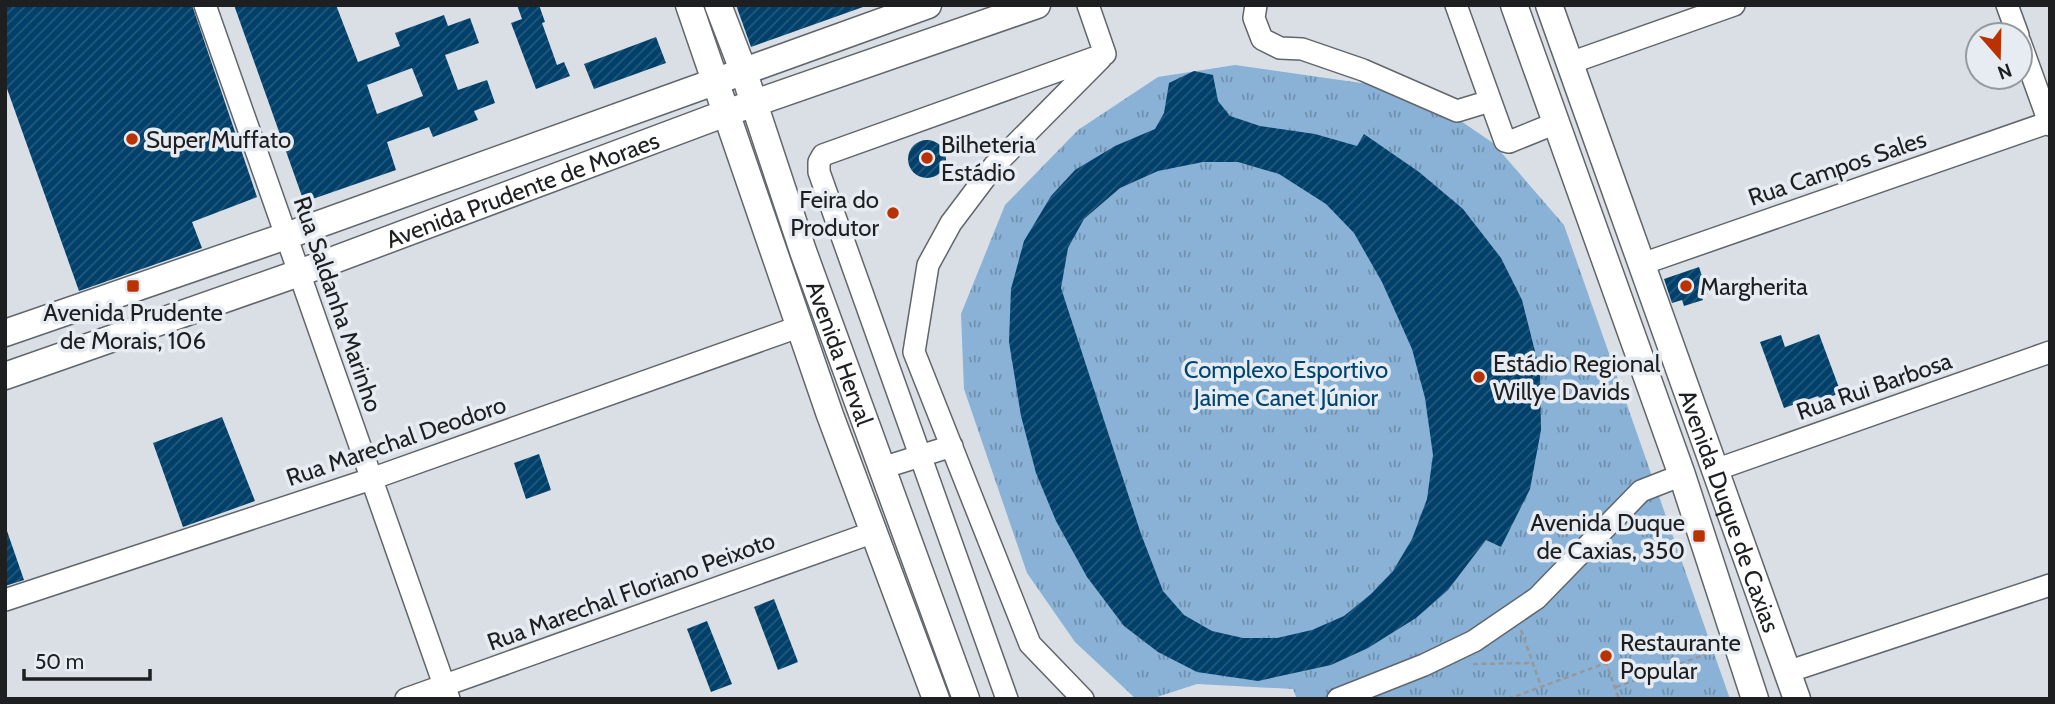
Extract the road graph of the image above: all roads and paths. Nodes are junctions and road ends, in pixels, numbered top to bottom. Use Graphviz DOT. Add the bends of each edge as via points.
graph roads {
  1 [pos="205,5"];
  2 [pos="689,5"];
  3 [pos="718,5"];
  4 [pos="1037,5"];
  5 [pos="1088,5"];
  6 [pos="1256,5"];
  7 [pos="1456,5"];
  8 [pos="1514,5"];
  9 [pos="1549,5"];
  10 [pos="1734,5"];
  11 [pos="914,8"];
  12 [pos="1105,54"];
  13 [pos="1570,63"];
  14 [pos="743,69"];
  15 [pos="715,79"];
  16 [pos="2034,81"];
  17 [pos="1490,101"];
  18 [pos="754,104"];
  19 [pos="726,113"];
  20 [pos="1556,123"];
  21 [pos="2049,123"];
  22 [pos="763,226"];
  23 [pos="286,236"];
  24 [pos="803,251"];
  25 [pos="1642,264"];
  26 [pos="299,273"];
  27 [pos="801,326"];
  28 [pos="5,333"];
  29 [pos="2050,352"];
  30 [pos="845,365"];
  31 [pos="5,376"];
  32 [pos="830,415"];
  33 [pos="951,446"];
  34 [pos="920,457"];
  35 [pos="882,468"];
  36 [pos="1715,470"];
  37 [pos="1682,475"];
  38 [pos="372,479"];
  39 [pos="874,532"];
  40 [pos="888,572"];
  41 [pos="2050,585"];
  42 [pos="925,587"];
  43 [pos="5,600"];
  44 [pos="1515,614"];
  45 [pos="1735,644"];
  46 [pos="1533,663"];
  47 [pos="1465,664"];
  48 [pos="1787,672"];
  49 [pos="1745,673"];
  50 [pos="1541,687"];
  51 [pos="1615,687"];
  52 [pos="446,692"];
  53 [pos="1005,693"];
  54 [pos="406,699"];
  55 [pos="936,699"];
  56 [pos="966,699"];
  57 [pos="1083,699"];
  58 [pos="1338,699"];
  59 [pos="1508,699"];
  60 [pos="1619,699"];
  61 [pos="1755,699"];
  62 [pos="1797,699"];
  1 -- 23 [label="street, Rua Saldanha Marinho"];
  2 -- 15 [label="main road, Avenida Herval"];
  3 -- 14 [label="main road, Avenida Herval"];
  4 -- 18 [label="main road, Avenida Prudente de Moraes"];
  5 -- 12 [label="street"];
  6 -- 17 [label="street" via="1254,18 1262,39 1280,48 1303,49 1363,70 1452,110"];
  7 -- 17 [label="street"];
  8 -- 20 [label="main road, Avenida Duque de Caxias"];
  9 -- 13 [label="main road, Avenida Duque de Caxias"];
  10 -- 13 [label="street"];
  11 -- 14 [label="main road, Avenida Prudente de Moraes"];
  12 -- 33 [label="street" via="994,166 951,223 928,265 914,352"];
  12 -- 34 [label="street" via="823,155 819,162 818,172"];
  13 -- 25 [label="main road, Avenida Duque de Caxias"];
  14 -- 15 [label="main road, Avenida Prudente de Moraes"];
  14 -- 18 [label="main road, Avenida Herval"];
  15 -- 19 [label="main road, Avenida Herval"];
  15 -- 23 [label="main road, Avenida Prudente de Moraes"];
  16 -- 21 [label="street"];
  17 -- 20 [label="street" via="1508,142"];
  18 -- 19 [label="main road, Avenida Prudente de Moraes"];
  18 -- 24 [label="main road, Avenida Herval"];
  19 -- 22 [label="main road, Avenida Herval"];
  19 -- 26 [label="main road, Avenida Prudente de Moraes"];
  20 -- 37 [label="main road, Avenida Duque de Caxias"];
  21 -- 25 [label="street, Rua Campos Sales"];
  22 -- 24 [label="main road"];
  22 -- 27 [label="main road, Avenida Herval"];
  23 -- 26 [label="street, Rua Saldanha Marinho"];
  23 -- 28 [label="main road, Avenida Prudente de Moraes"];
  24 -- 30 [label="main road, Avenida Herval"];
  25 -- 36 [label="main road, Avenida Duque de Caxias"];
  26 -- 31 [label="main road, Avenida Prudente de Moraes"];
  26 -- 38 [label="street, Rua Saldanha Marinho"];
  27 -- 32 [label="main road, Avenida Herval"];
  27 -- 38 [label="street, Rua Marechal Deodoro"];
  29 -- 36 [label="street, Rua Rui Barbosa"];
  30 -- 32 [label="main road"];
  30 -- 35 [label="main road, Avenida Herval"];
  32 -- 39 [label="main road, Avenida Herval"];
  33 -- 34 [label="street"];
  33 -- 57 [label="street" via="1030,644"];
  34 -- 35 [label="street"];
  34 -- 53 [label="street"];
  35 -- 42 [label="main road, Avenida Herval"];
  36 -- 48 [label="main road, Avenida Duque de Caxias"];
  37 -- 44 [label="street" via="1641,491 1537,598"];
  37 -- 45 [label="main road, Avenida Duque de Caxias"];
  38 -- 43 [label="street, Rua Marechal Deodoro"];
  38 -- 52 [label="street, Rua Saldanha Marinho"];
  39 -- 40 [label="main road, Avenida Herval"];
  39 -- 52 [label="street, Rua Marechal Floriano Peixoto"];
  40 -- 42 [label="main road"];
  40 -- 55 [label="main road, Avenida Herval"];
  41 -- 48 [label="street"];
  42 -- 56 [label="main road, Avenida Herval"];
  44 -- 46 [label="path"];
  44 -- 58 [label="street" via="1474,641"];
  45 -- 49 [label="main road, Avenida Duque de Caxias"];
  45 -- 51 [label="path"];
  46 -- 47 [label="path"];
  46 -- 50 [label="path"];
  48 -- 62 [label="main road, Avenida Duque de Caxias"];
  49 -- 61 [label="main road, Avenida Duque de Caxias"];
  49 -- 62 [label="main road" via="1766,688"];
  50 -- 51 [label="path" via="1606,663"];
  50 -- 59 [label="path"];
  51 -- 60 [label="path"];
  52 -- 54 [label="street, Rua Marechal Floriano Peixoto"];
}
